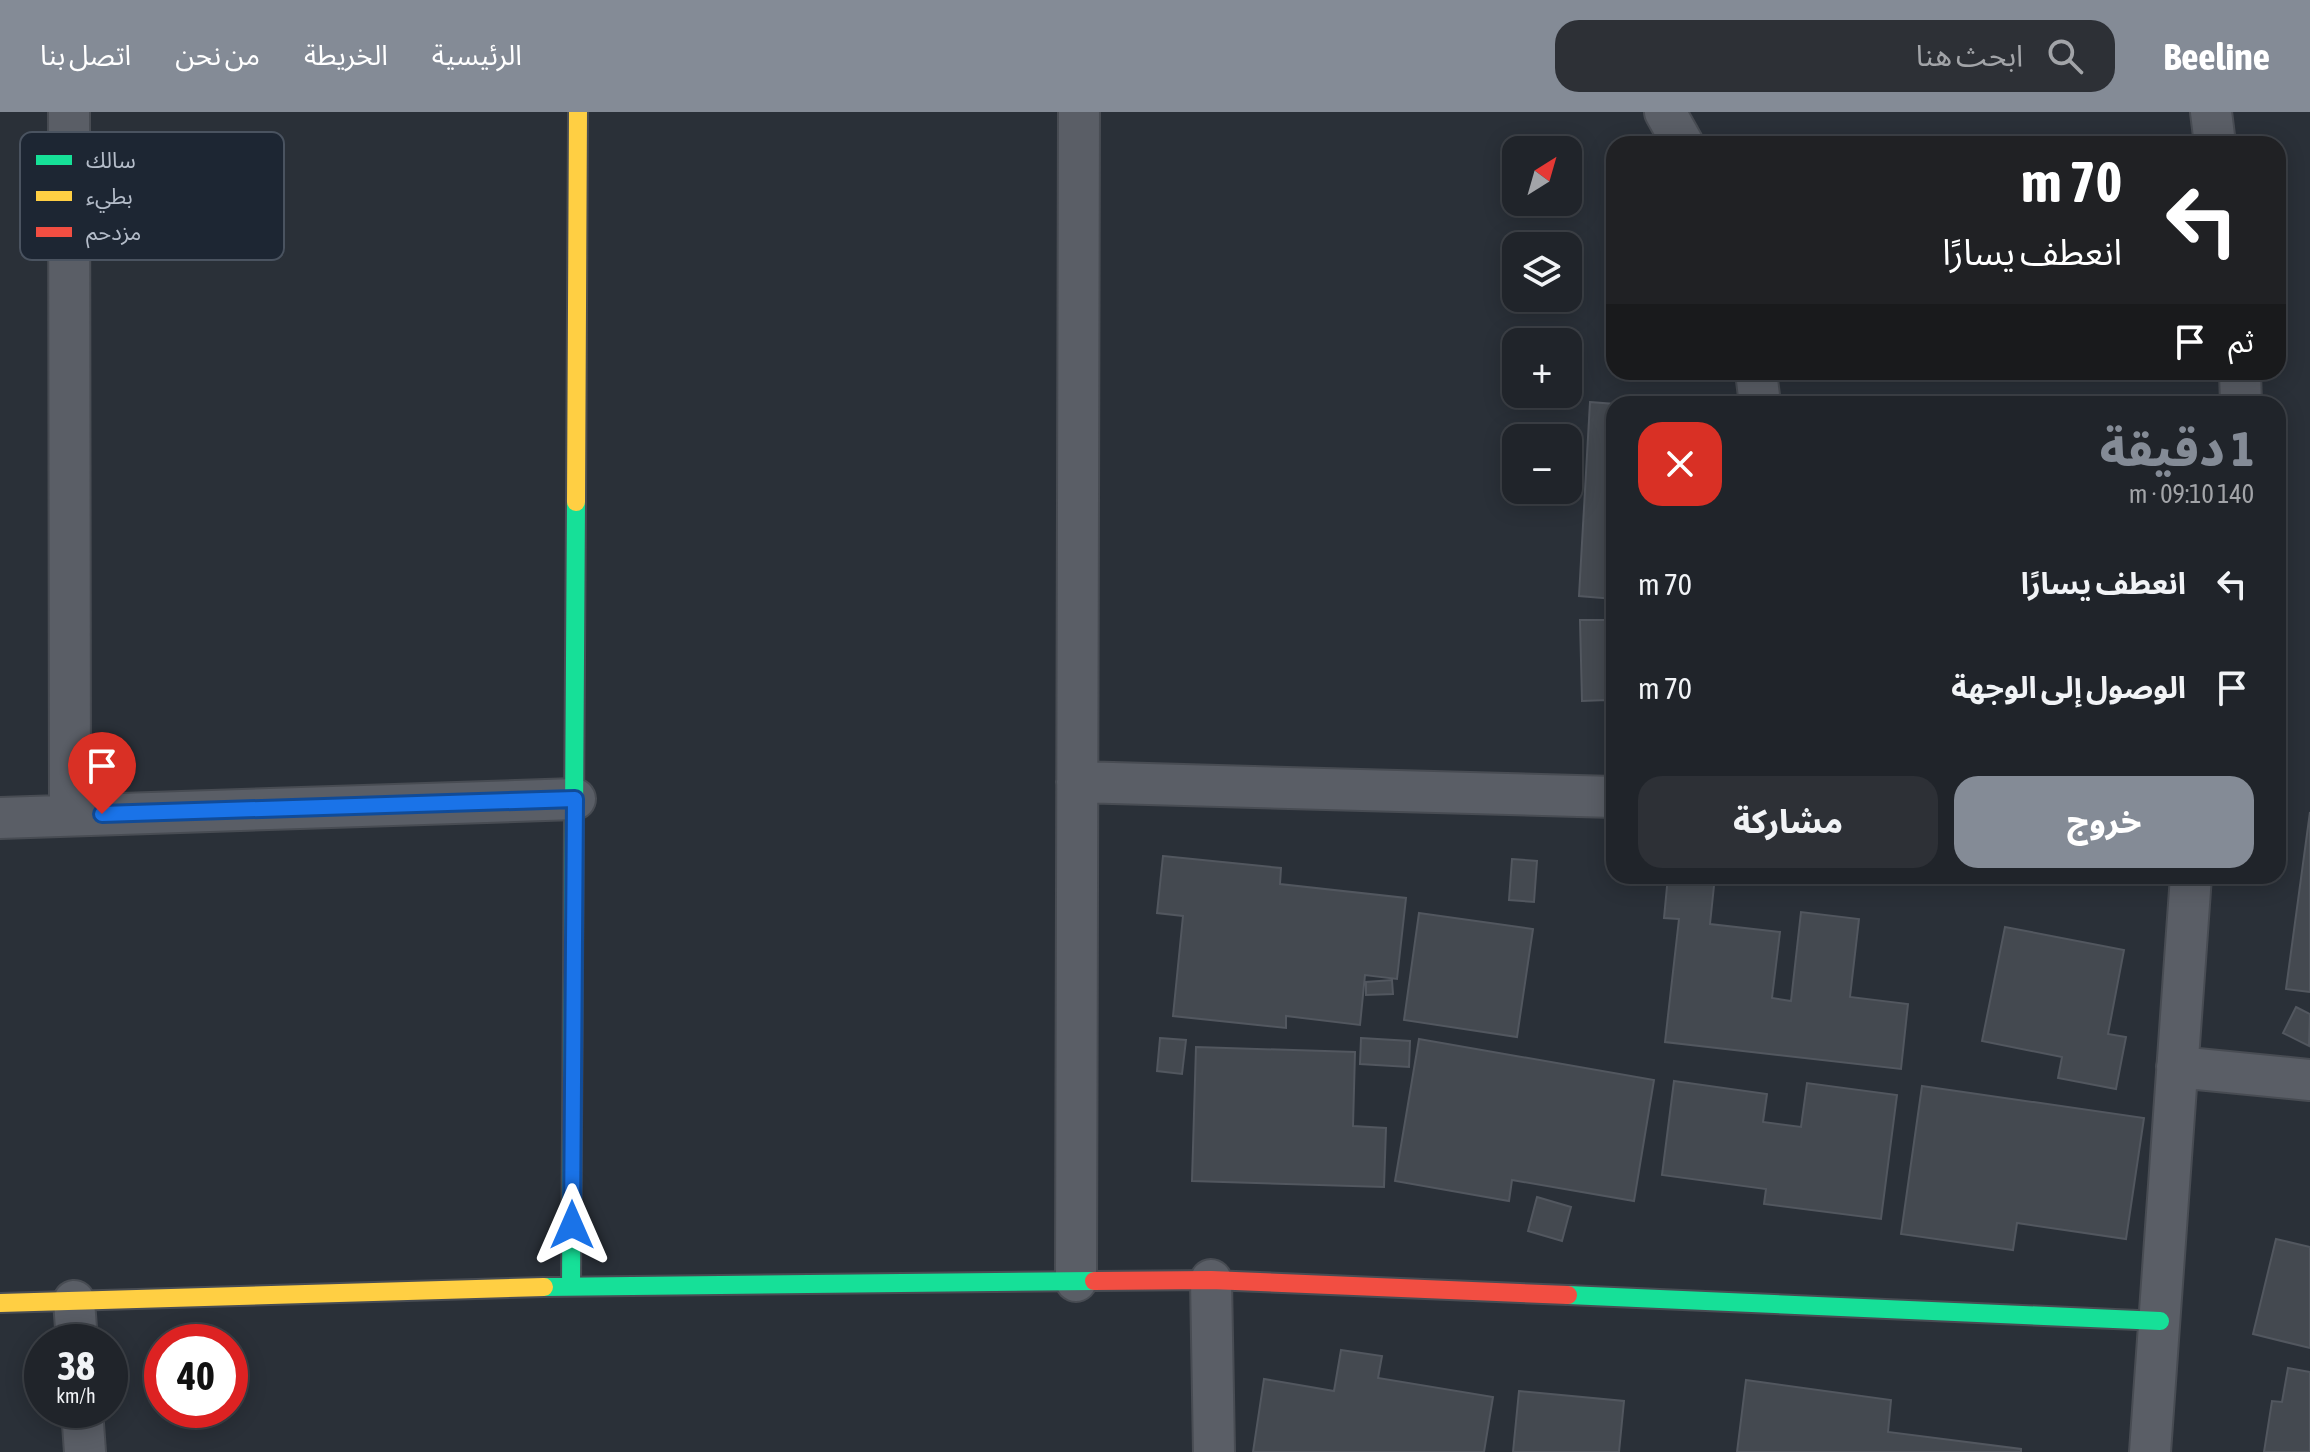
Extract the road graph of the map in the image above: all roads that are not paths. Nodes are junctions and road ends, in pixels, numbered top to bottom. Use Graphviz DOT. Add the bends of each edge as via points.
graph roads {
  1 [pos="69,112"];
  2 [pos="578,112"];
  3 [pos="1079,112"];
  4 [pos="1665,112"];
  5 [pos="2211,112"];
  6 [pos="69,132"];
  7 [pos="1678,136"];
  8 [pos="2214,136"];
  9 [pos="69,260"];
  10 [pos="1077,782"];
  11 [pos="1606,797"];
  12 [pos="575,799"];
  13 [pos="70,815"];
  14 [pos="0,818"];
  15 [pos="2186,884"];
  16 [pos="2177,1067"];
  17 [pos="2310,1080"];
  18 [pos="1211,1280"];
  19 [pos="1076,1281"];
  20 [pos="571,1286"];
  21 [pos="74,1301"];
  22 [pos="0,1303"];
  23 [pos="2160,1321"];
  24 [pos="76,1324"];
  25 [pos="83,1428"];
  26 [pos="85,1452"];
  27 [pos="1214,1452"];
  28 [pos="2150,1452"];
  1 -- 6 [label="street"];
  2 -- 12 [label="street"];
  3 -- 10 [label="street"];
  4 -- 7 [label="street"];
  5 -- 8 [label="street"];
  9 -- 13 [label="street"];
  10 -- 11 [label="street"];
  10 -- 19 [label="street"];
  12 -- 13 [label="street"];
  12 -- 20 [label="street"];
  13 -- 14 [label="street"];
  15 -- 16 [label="street"];
  16 -- 17 [label="street"];
  16 -- 23 [label="street"];
  18 -- 19 [label="street"];
  18 -- 23 [label="street"];
  18 -- 27 [label="street"];
  19 -- 20 [label="street"];
  20 -- 21 [label="street"];
  21 -- 22 [label="street"];
  21 -- 24 [label="street"];
  23 -- 28 [label="street"];
  25 -- 26 [label="street"];
}
